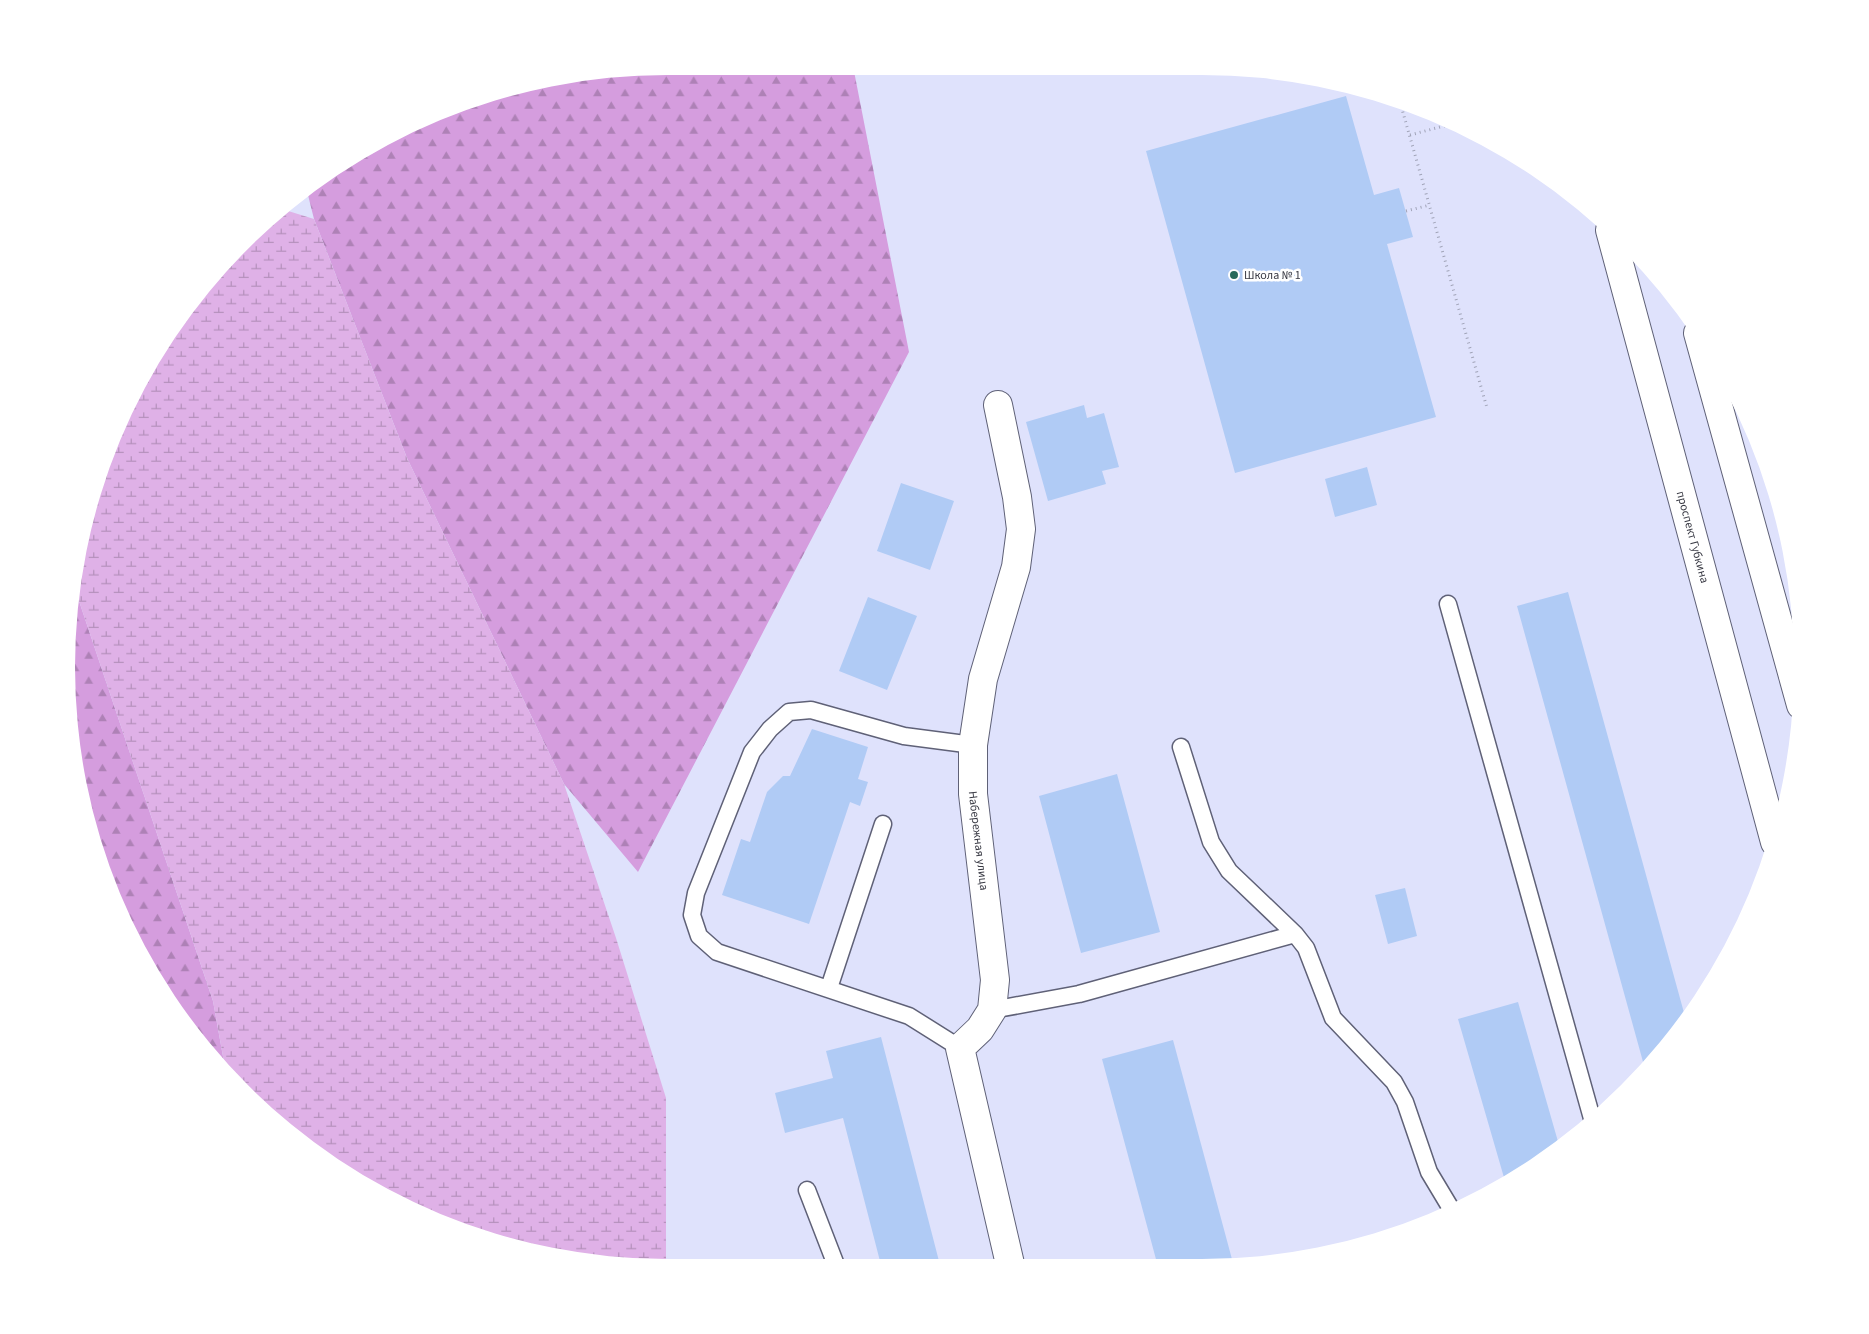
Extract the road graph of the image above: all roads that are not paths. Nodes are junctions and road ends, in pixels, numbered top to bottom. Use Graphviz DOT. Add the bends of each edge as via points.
graph roads {
  1 [pos="1613,241"];
  2 [pos="1705,355"];
  3 [pos="998,405"];
  4 [pos="1448,604"];
  5 [pos="1794,675"];
  6 [pos="973,745"];
  7 [pos="1181,748"];
  8 [pos="883,824"];
  9 [pos="1771,829"];
  10 [pos="1295,934"];
  11 [pos="829,988"];
  12 [pos="992,1010"];
  13 [pos="960,1048"];
  14 [pos="1591,1113"];
  15 [pos="807,1190"];
  16 [pos="1448,1205"];
  17 [pos="834,1259"];
  18 [pos="1009,1259"];
  1 -- 9 [label="main road, проспект Губкина"];
  2 -- 5 [label="main road"];
  3 -- 6 [label="main road, Набережная улица" via="1021,529 1016,567 983,678"];
  4 -- 14 [label="lane"];
  6 -- 11 [label="lane" via="904,736 811,710 789,712 770,728 752,752 696,893 692,915 699,936 717,952"];
  6 -- 12 [label="main road, Набережная улица" via="973,794 995,980"];
  7 -- 10 [label="lane" via="1211,842 1229,871"];
  8 -- 11 [label="lane"];
  10 -- 12 [label="lane" via="1079,994"];
  10 -- 16 [label="lane" via="1306,948 1333,1018 1394,1082 1405,1102 1429,1172"];
  11 -- 13 [label="lane" via="909,1016"];
  12 -- 13 [label="main road, Набережная улица" via="980,1029"];
  13 -- 18 [label="main road"];
  15 -- 17 [label="lane"];
}
